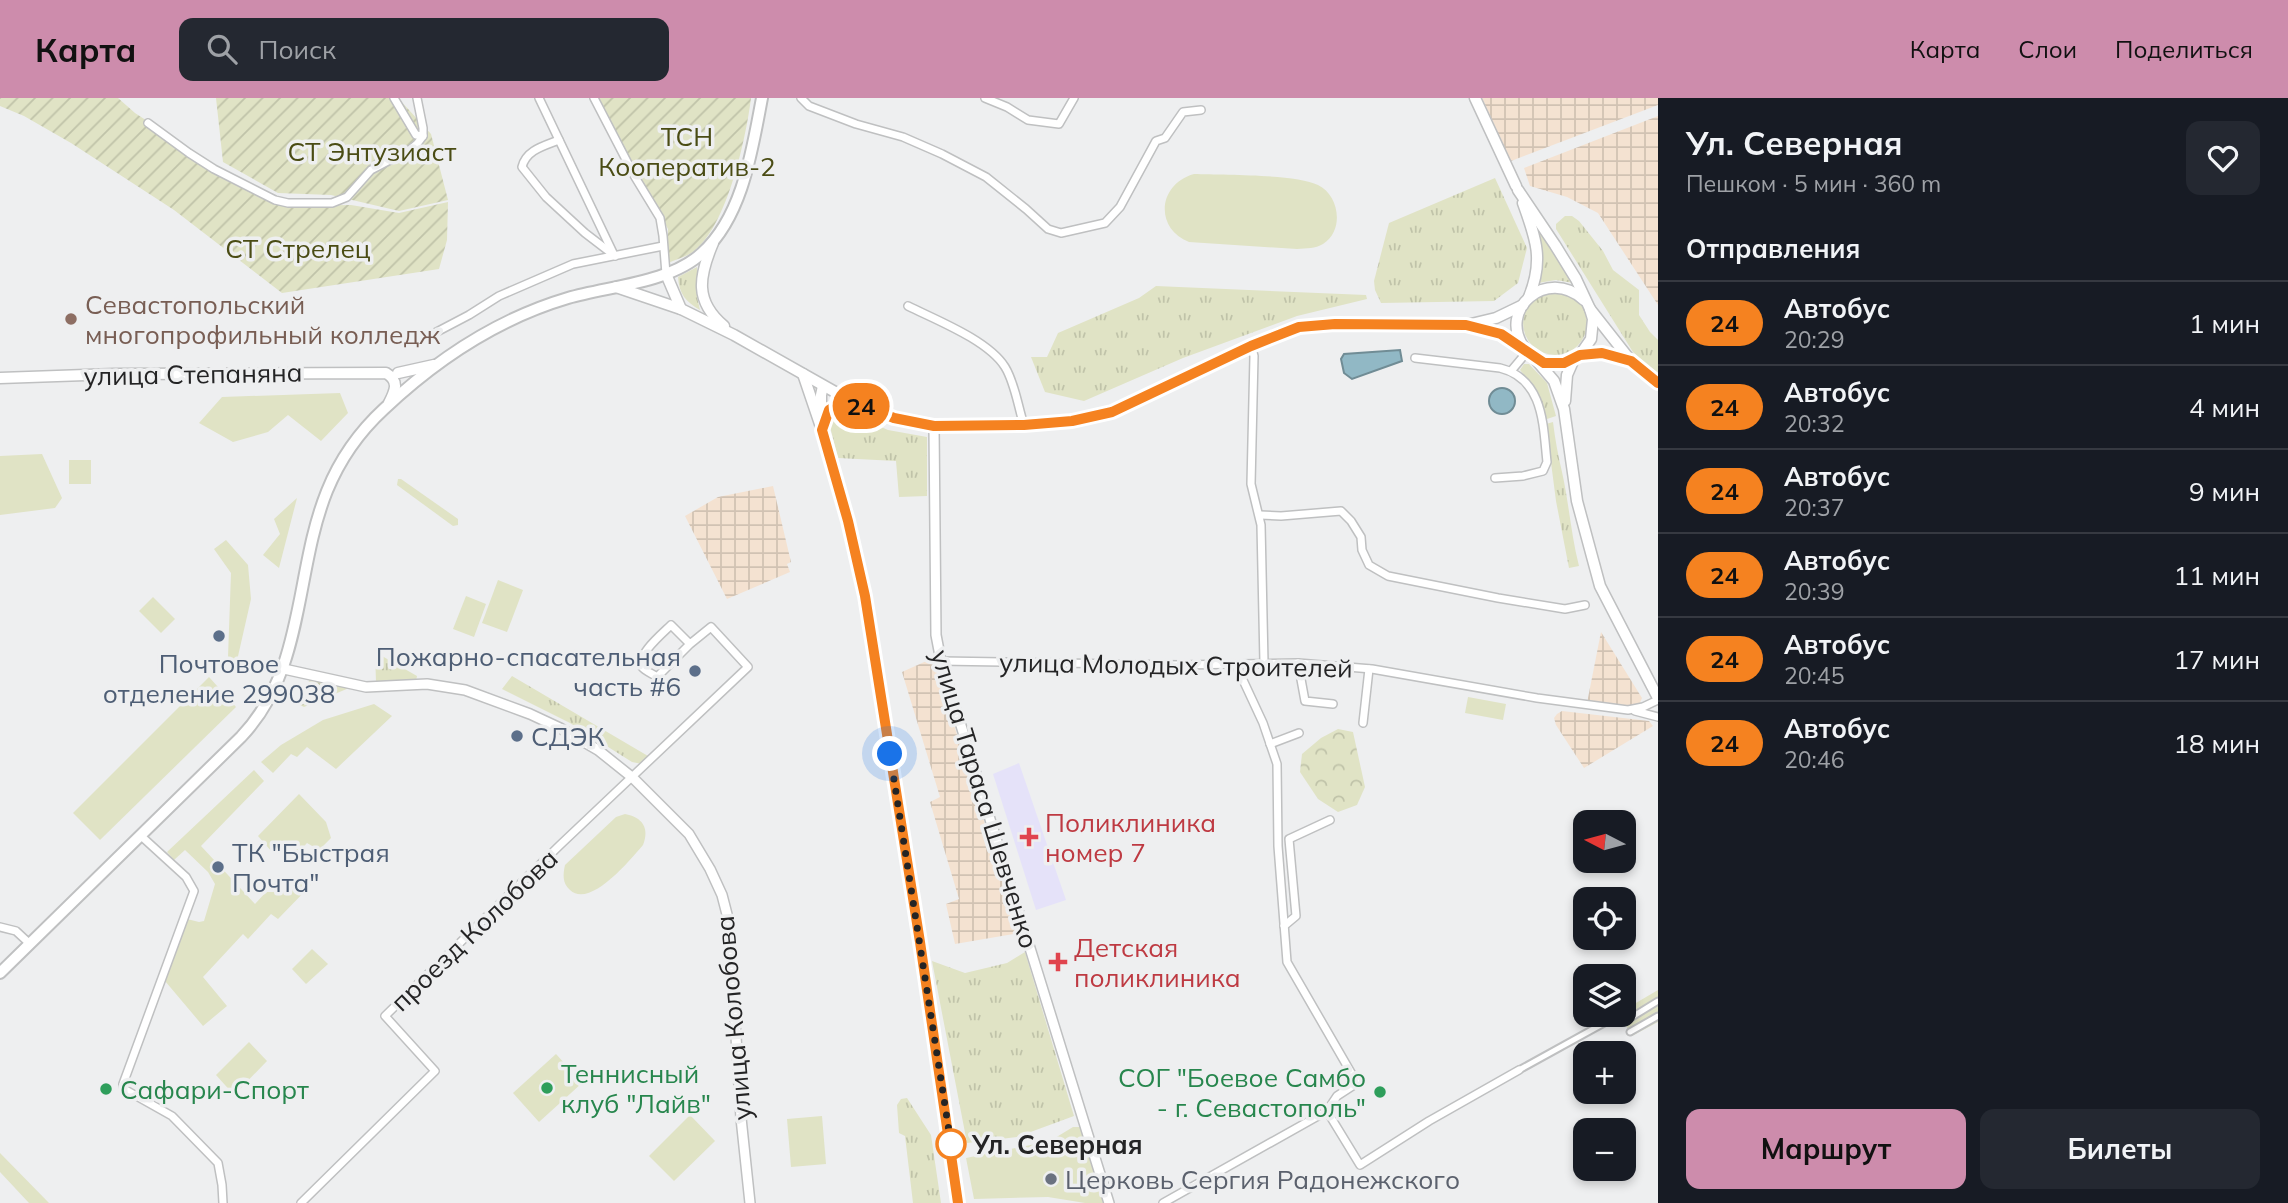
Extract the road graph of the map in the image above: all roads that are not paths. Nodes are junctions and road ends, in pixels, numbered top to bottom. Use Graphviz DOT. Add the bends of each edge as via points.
graph roads {
  1 [pos="394,98"];
  2 [pos="417,98"];
  3 [pos="539,98"];
  4 [pos="594,98"];
  5 [pos="759,98"];
  6 [pos="802,98"];
  7 [pos="985,98"];
  8 [pos="1074,98"];
  9 [pos="1475,98"];
  10 [pos="1201,110"];
  11 [pos="148,123"];
  12 [pos="423,136"];
  13 [pos="559,140"];
  14 [pos="1517,188"];
  15 [pos="715,239"];
  16 [pos="663,246"];
  17 [pos="615,256"];
  18 [pos="666,274"];
  19 [pos="613,286"];
  20 [pos="1526,301"];
  21 [pos="1587,305"];
  22 [pos="908,306"];
  23 [pos="681,309"];
  24 [pos="1466,325"];
  25 [pos="734,335"];
  26 [pos="429,336"];
  27 [pos="1251,346"];
  28 [pos="1531,355"];
  29 [pos="1577,357"];
  30 [pos="1415,359"];
  31 [pos="1631,361"];
  32 [pos="435,365"];
  33 [pos="1511,371"];
  34 [pos="386,373"];
  35 [pos="398,373"];
  36 [pos="802,374"];
  37 [pos="0,378"];
  38 [pos="415,382"];
  39 [pos="1658,383"];
  40 [pos="823,386"];
  41 [pos="851,401"];
  42 [pos="387,407"];
  43 [pos="1564,409"];
  44 [pos="1024,425"];
  45 [pos="934,426"];
  46 [pos="822,430"];
  47 [pos="1495,478"];
  48 [pos="1260,515"];
  49 [pos="1585,605"];
  50 [pos="690,644"];
  51 [pos="941,661"];
  52 [pos="1264,663"];
  53 [pos="1298,663"];
  54 [pos="1236,665"];
  55 [pos="284,669"];
  56 [pos="1369,669"];
  57 [pos="1658,699"];
  58 [pos="1333,704"];
  59 [pos="1628,710"];
  60 [pos="1658,717"];
  61 [pos="1363,723"];
  62 [pos="1299,733"];
  63 [pos="1270,744"];
  64 [pos="632,778"];
  65 [pos="1330,820"];
  66 [pos="140,835"];
  67 [pos="1284,926"];
  68 [pos="0,928"];
  69 [pos="30,944"];
  70 [pos="0,973"];
  71 [pos="1658,1001"];
  72 [pos="1658,1016"];
  73 [pos="1630,1032"];
  74 [pos="1519,1070"];
  75 [pos="1327,1111"];
  76 [pos="223,1203"];
  77 [pos="301,1203"];
  78 [pos="750,1203"];
  79 [pos="958,1203"];
  80 [pos="1110,1203"];
  81 [pos="1163,1203"];
  1 -- 12 [label="street" via="416,135"];
  2 -- 12 [label="street"];
  3 -- 13 [label="street"];
  4 -- 16 [label="street" via="660,218"];
  5 -- 15 [label="main road" via="755,134 740,188"];
  5 -- 18 [label="main road" via="741,172 723,221 704,244"];
  6 -- 10 [label="street" via="809,106 942,154 985,177 1048,229 1061,233 1105,223 1121,207 1156,141 1165,138 1183,111"];
  7 -- 8 [label="street" via="1028,120 1059,124"];
  9 -- 14 [label="main road"];
  11 -- 12 [label="street" via="214,169 288,203 332,203 347,197 372,170 411,149"];
  13 -- 17 [label="street"];
  13 -- 17 [label="street" via="531,152 522,167 546,197"];
  14 -- 20 [label="main road" via="1538,252 1536,279"];
  14 -- 21 [label="main road" via="1576,279"];
  15 -- 18 [label="main road" via="701,254"];
  15 -- 25 [label="main road" via="704,264 703,295 713,317"];
  16 -- 17 [label="street"];
  16 -- 18 [label="street"];
  17 -- 26 [label="street" via="573,264 499,296"];
  18 -- 19 [label="main road"];
  18 -- 23 [label="main road"];
  19 -- 23 [label="main road"];
  19 -- 32 [label="main road" via="499,326"];
  20 -- 21 [label="main road" via="1538,291 1558,287 1577,294"];
  20 -- 24 [label="main road" via="1496,318"];
  20 -- 28 [label="main road" via="1517,324"];
  21 -- 29 [label="main road" via="1594,329 1587,348"];
  21 -- 31 [label="main road"];
  22 -- 44 [label="street" via="983,346 1005,367"];
  23 -- 25 [label="main road"];
  24 -- 27 [label="main road" via="1299,327"];
  24 -- 28 [label="main road" via="1501,334"];
  25 -- 36 [label="main road"];
  27 -- 44 [label="main road" via="1112,412"];
  27 -- 48 [label="street" via="1251,484"];
  28 -- 29 [label="main road" via="1554,364"];
  28 -- 33 [label="street"];
  28 -- 43 [label="main road" via="1553,381"];
  29 -- 31 [label="main road" via="1602,353"];
  29 -- 43 [label="main road" via="1567,375"];
  30 -- 33 [label="street"];
  31 -- 39 [label="main road"];
  32 -- 35 [label="main road, улица Степаняна"];
  32 -- 38 [label="main road"];
  33 -- 47 [label="street" via="1531,386 1547,463 1543,471"];
  34 -- 35 [label="street, улица Степаняна"];
  34 -- 37 [label="main road, улица Степаняна"];
  34 -- 42 [label="main road" via="396,383"];
  35 -- 38 [label="main road, улица Степаняна"];
  36 -- 40 [label="main road"];
  36 -- 46 [label="main road"];
  38 -- 42 [label="main road"];
  40 -- 41 [label="main road"];
  40 -- 46 [label="main road"];
  41 -- 45 [label="main road" via="894,418"];
  41 -- 46 [label="main road" via="829,410"];
  42 -- 55 [label="main road" via="346,453 326,493"];
  43 -- 57 [label="main road" via="1577,501 1597,577"];
  44 -- 45 [label="main road"];
  45 -- 51 [label="street, улица Тараса Шевченко" via="936,635"];
  46 -- 79 [label="main road" via="865,596"];
  48 -- 49 [label="street" via="1341,511 1361,537 1369,565 1388,576 1565,609"];
  48 -- 52 [label="street"];
  50 -- 50 [label="street" via="657,677 640,662 671,625"];
  50 -- 64 [label="street" via="711,628 748,667"];
  51 -- 54 [label="street, улица Молодых Строителей"];
  51 -- 80 [label="street, улица Тараса Шевченко"];
  52 -- 53 [label="street, улица Молодых Строителей"];
  52 -- 54 [label="street, улица Молодых Строителей"];
  53 -- 56 [label="street, улица Молодых Строителей"];
  53 -- 58 [label="street" via="1305,701"];
  54 -- 63 [label="street"];
  55 -- 64 [label="street, улица Колобова" via="366,687 427,684 465,690 560,728 598,750"];
  55 -- 66 [label="main road" via="258,719"];
  56 -- 59 [label="street, улица Молодых Строителей"];
  56 -- 61 [label="street"];
  57 -- 59 [label="street, улица Молодых Строителей"];
  59 -- 60 [label="street"];
  62 -- 63 [label="street"];
  63 -- 67 [label="street" via="1277,764"];
  64 -- 77 [label="street, проезд Колобова" via="385,1017 435,1071"];
  64 -- 78 [label="street, улица Колобова" via="689,834 724,904 730,926"];
  65 -- 67 [label="street" via="1289,839 1296,916"];
  66 -- 69 [label="main road"];
  66 -- 76 [label="street" via="186,877 194,891 124,1089 172,1116 218,1163"];
  67 -- 75 [label="street" via="1287,961 1357,1083 1337,1096"];
  68 -- 69 [label="street" via="16,930"];
  69 -- 70 [label="main road"];
  71 -- 74 [label="street" via="1624,1021 1615,1017"];
  72 -- 73 [label="street"];
  74 -- 75 [label="street" via="1360,1165"];
  75 -- 81 [label="street"];
}
